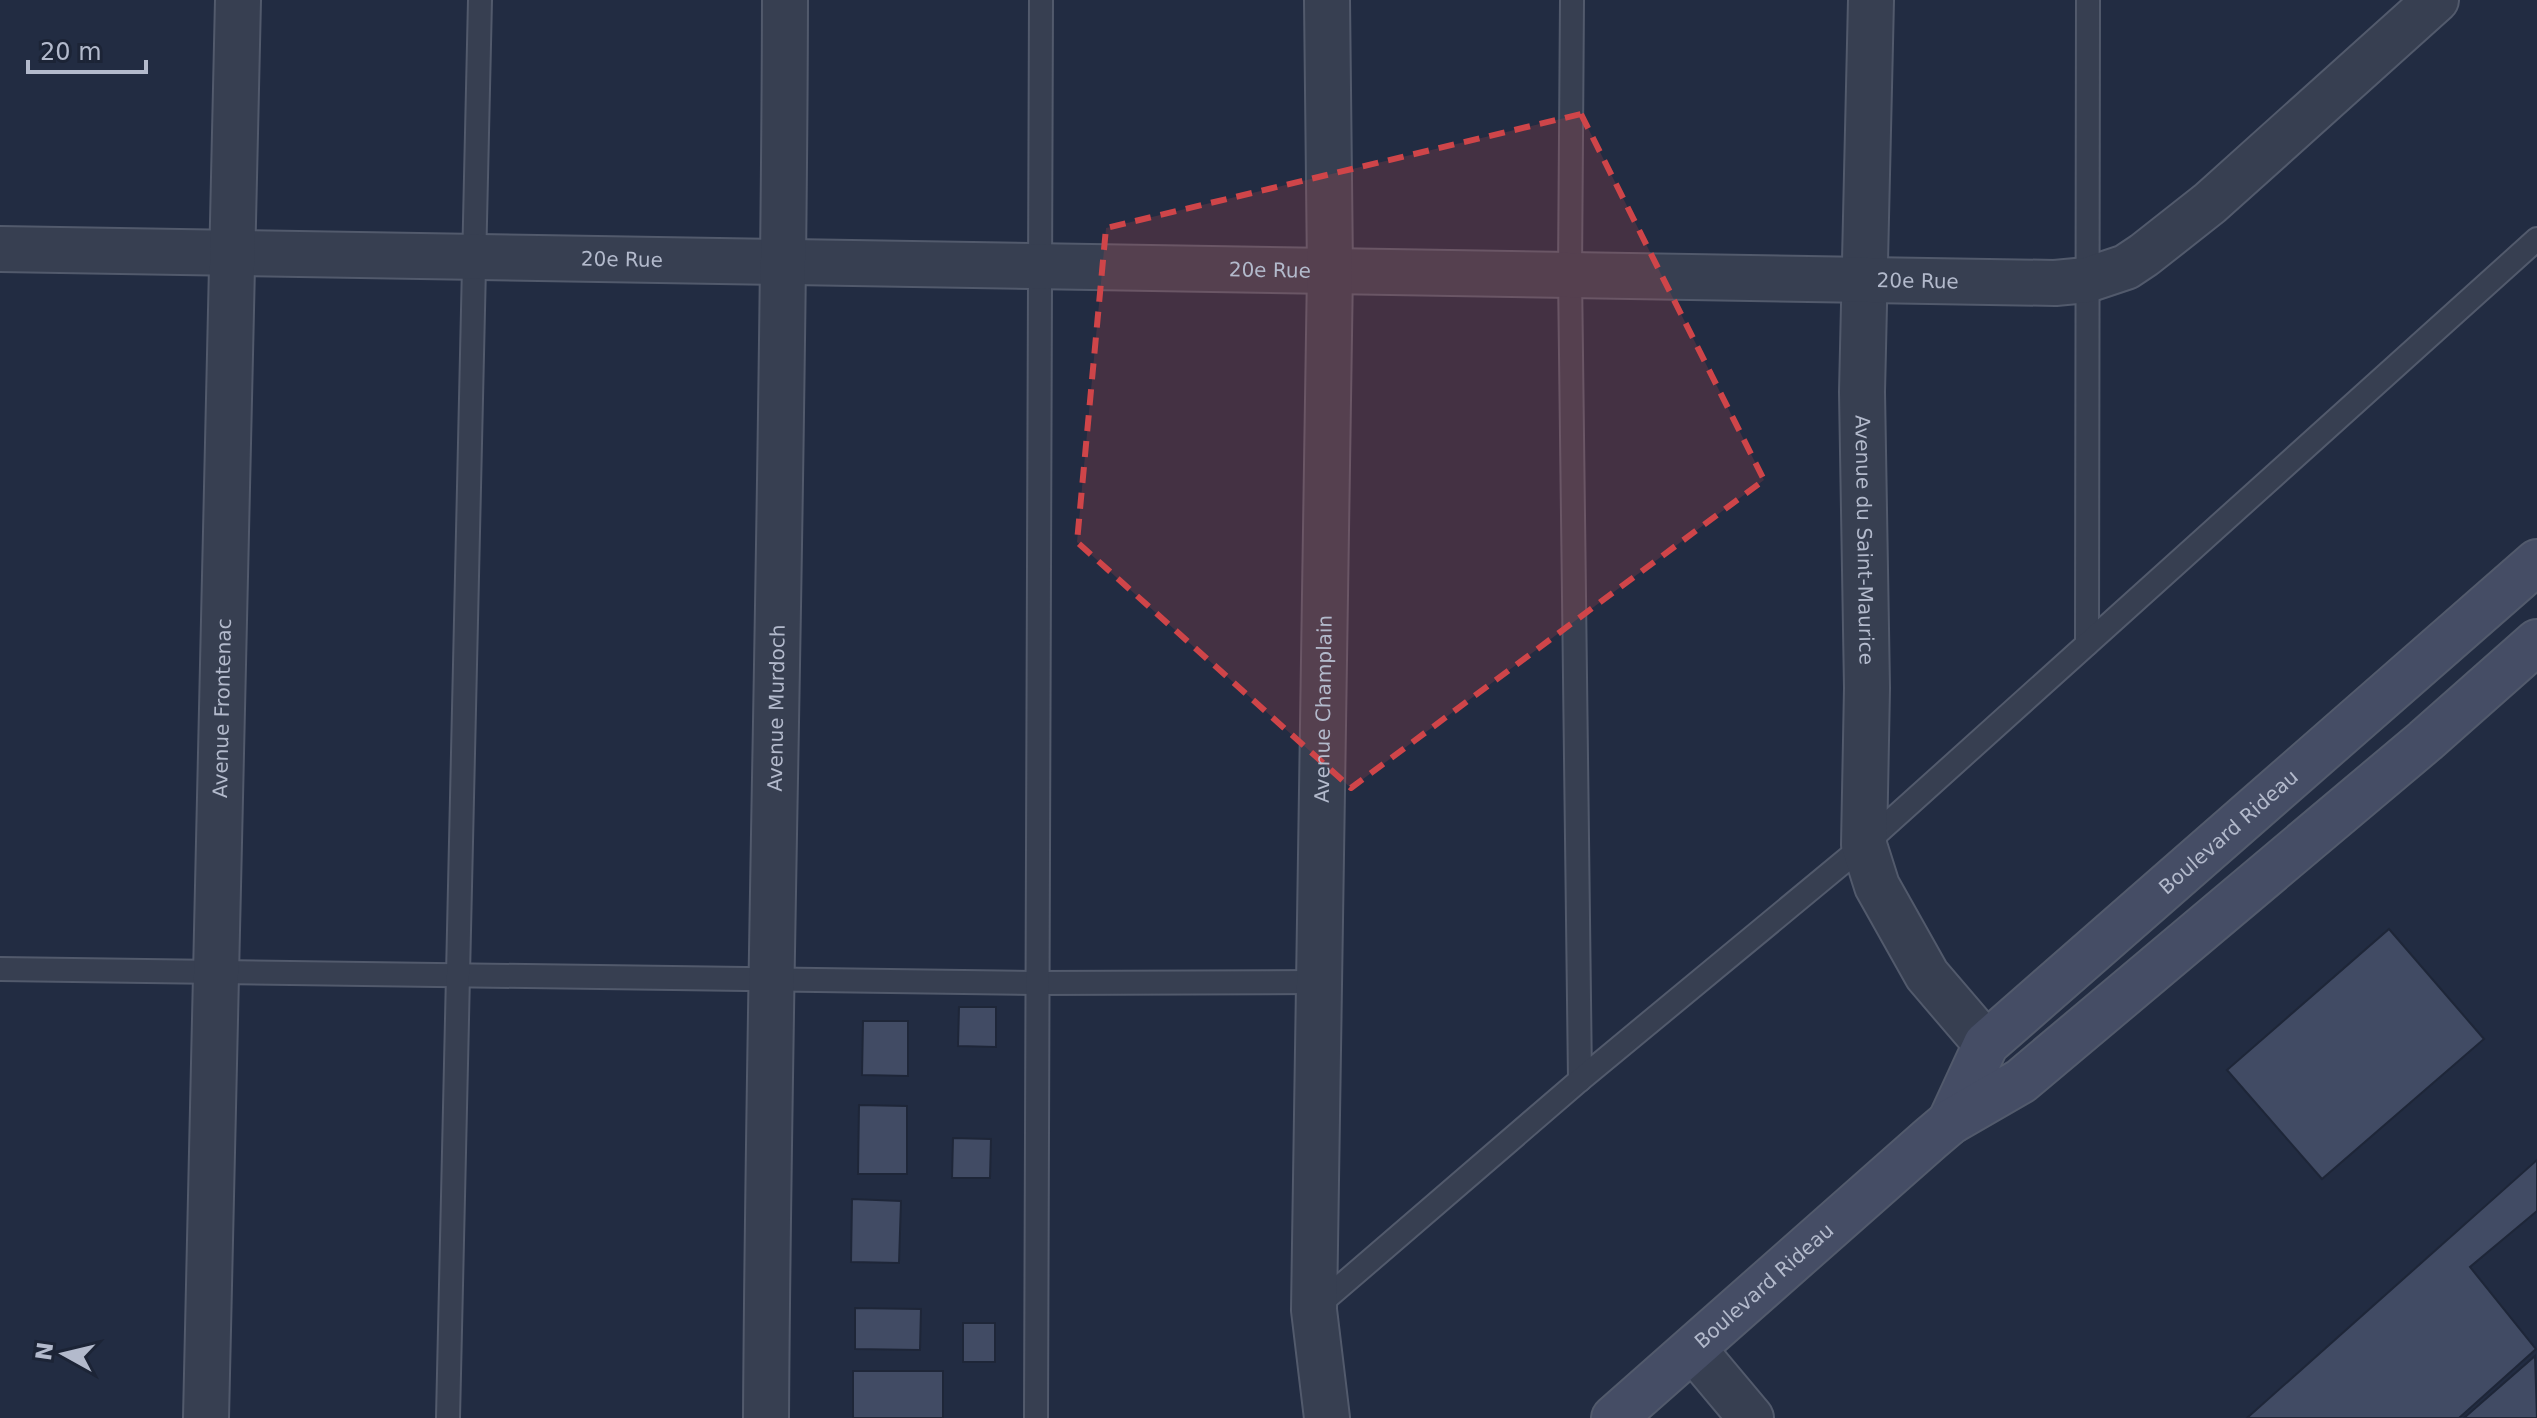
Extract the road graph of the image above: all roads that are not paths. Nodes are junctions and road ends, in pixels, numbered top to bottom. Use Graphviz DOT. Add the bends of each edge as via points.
graph roads {
  1 [pos="238,0"];
  2 [pos="480,0"];
  3 [pos="785,0"];
  4 [pos="1041,0"];
  5 [pos="1327,0"];
  6 [pos="1572,0"];
  7 [pos="1871,0"];
  8 [pos="2088,0"];
  9 [pos="2423,6"];
  10 [pos="2537,239"];
  11 [pos="0,249"];
  12 [pos="233,253"];
  13 [pos="477,256"];
  14 [pos="784,261"];
  15 [pos="1041,265"];
  16 [pos="1330,270"];
  17 [pos="1570,274"];
  18 [pos="1865,279"];
  19 [pos="2087,280"];
  20 [pos="2537,562"];
  21 [pos="2537,642"];
  22 [pos="2087,644"];
  23 [pos="1864,845"];
  24 [pos="0,969"];
  25 [pos="216,972"];
  26 [pos="459,975"];
  27 [pos="769,979"];
  28 [pos="1317,982"];
  29 [pos="1036,983"];
  30 [pos="1986,1044"];
  31 [pos="1580,1080"];
  32 [pos="1940,1130"];
  33 [pos="1314,1310"];
  34 [pos="1694,1350"];
  35 [pos="206,1418"];
  36 [pos="448,1418"];
  37 [pos="766,1418"];
  38 [pos="1036,1418"];
  39 [pos="1327,1418"];
  40 [pos="1614,1418"];
  41 [pos="1751,1418"];
  1 -- 12 [label="street, Avenue Frontenac"];
  2 -- 13 [label="lane"];
  3 -- 14 [label="street, Avenue Murdoch"];
  4 -- 15 [label="lane"];
  5 -- 16 [label="street, Avenue Champlain"];
  6 -- 17 [label="lane"];
  7 -- 18 [label="street, Avenue du Saint-Maurice"];
  8 -- 19 [label="lane"];
  9 -- 19 [label="street, 20e Rue" via="2210,203 2126,267"];
  10 -- 22 [label="lane"];
  11 -- 12 [label="street, 20e Rue"];
  12 -- 13 [label="street, 20e Rue"];
  12 -- 25 [label="street, Avenue Frontenac"];
  13 -- 14 [label="street, 20e Rue"];
  13 -- 26 [label="lane"];
  14 -- 15 [label="street, 20e Rue"];
  14 -- 27 [label="street, Avenue Murdoch"];
  15 -- 16 [label="street, 20e Rue"];
  15 -- 29 [label="lane"];
  16 -- 17 [label="street, 20e Rue"];
  16 -- 28 [label="street, Avenue Champlain"];
  17 -- 18 [label="street, 20e Rue"];
  17 -- 31 [label="lane"];
  18 -- 19 [label="street, 20e Rue"];
  18 -- 23 [label="street, Avenue du Saint-Maurice"];
  19 -- 22 [label="lane"];
  20 -- 30 [label="main road, Boulevard Rideau"];
  21 -- 32 [label="main road, Boulevard Rideau" via="2021,1081"];
  22 -- 23 [label="lane"];
  23 -- 30 [label="street, Avenue du Saint-Maurice" via="1877,886 1927,975"];
  23 -- 31 [label="lane"];
  24 -- 25 [label="lane"];
  25 -- 26 [label="lane"];
  25 -- 35 [label="street, Avenue Frontenac"];
  26 -- 27 [label="lane"];
  26 -- 36 [label="lane"];
  27 -- 29 [label="lane"];
  27 -- 37 [label="street, Avenue Murdoch"];
  28 -- 29 [label="lane"];
  28 -- 33 [label="street, Avenue Champlain"];
  29 -- 38 [label="lane"];
  30 -- 32 [label="main road, Boulevard Rideau"];
  31 -- 33 [label="lane"];
  32 -- 34 [label="main road, Boulevard Rideau"];
  33 -- 39 [label="street, Avenue Champlain"];
  34 -- 40 [label="main road, Boulevard Rideau"];
  34 -- 41 [label="street"];
}
